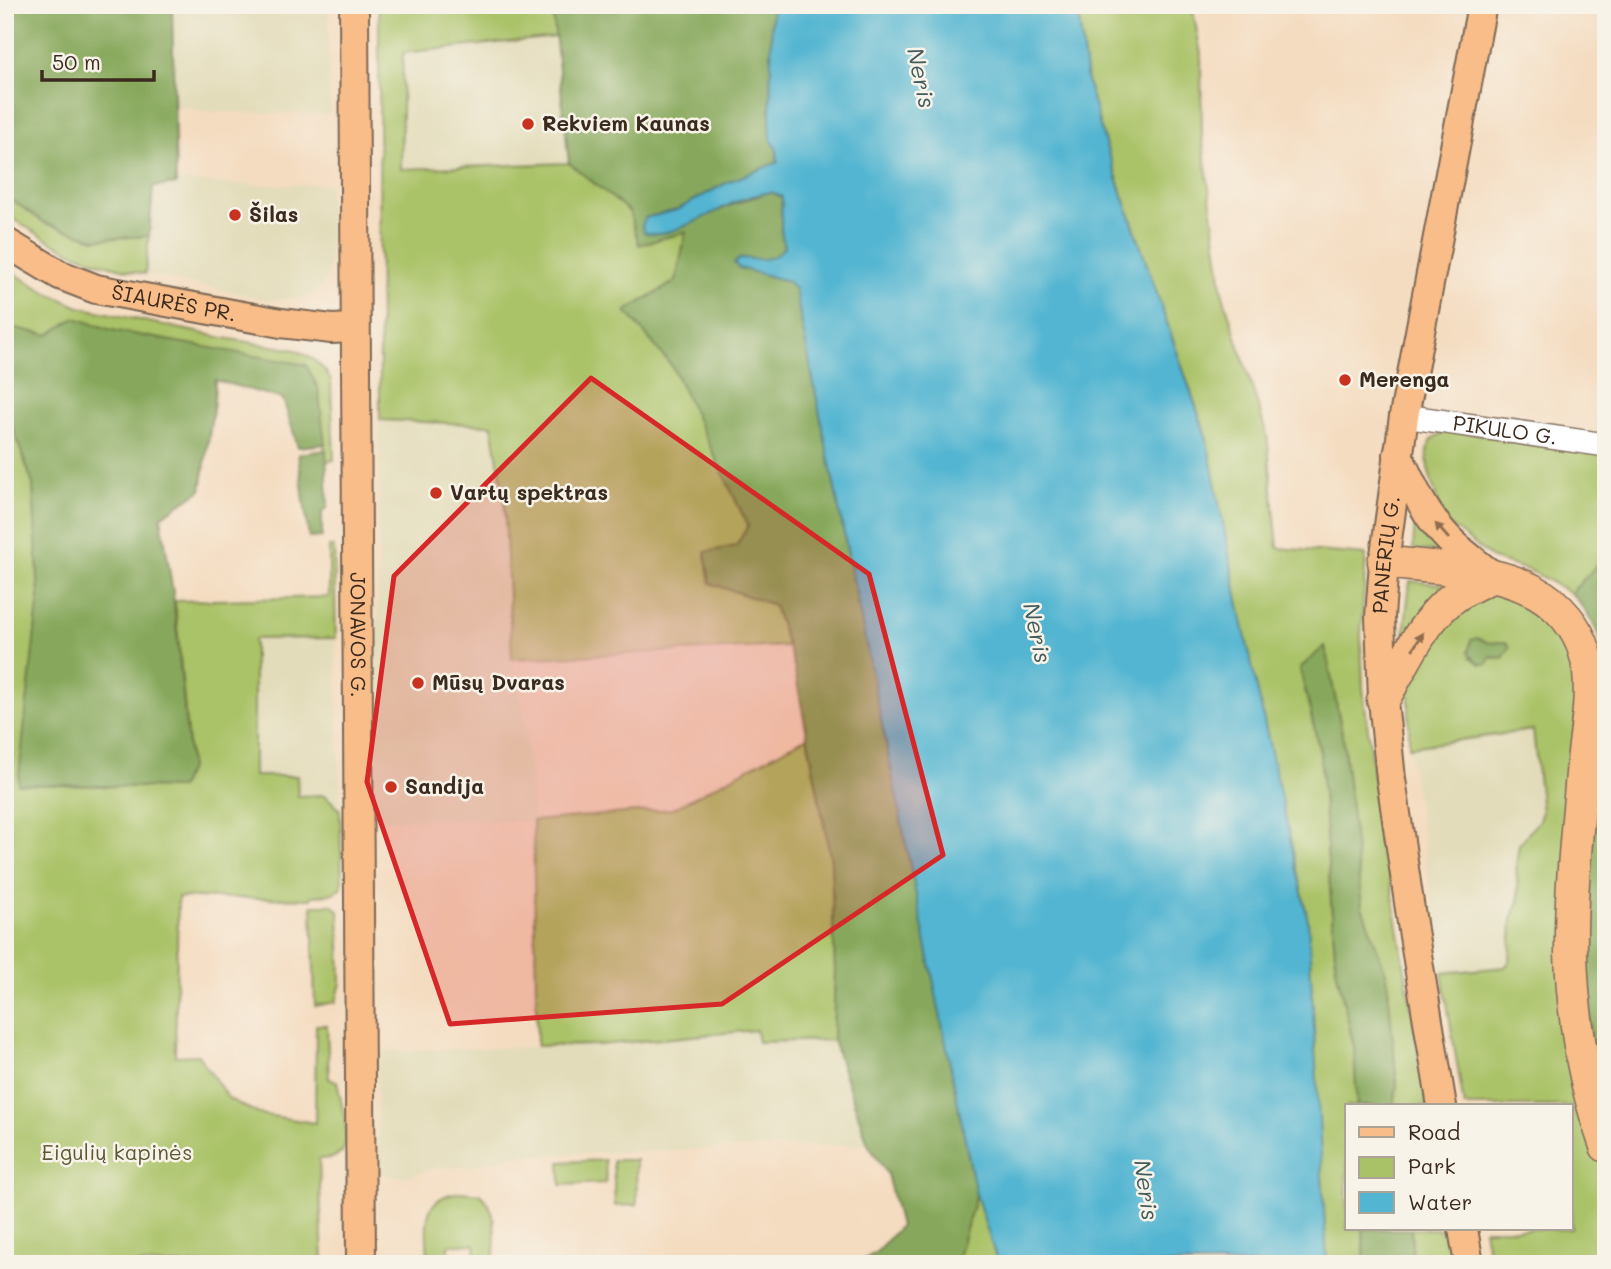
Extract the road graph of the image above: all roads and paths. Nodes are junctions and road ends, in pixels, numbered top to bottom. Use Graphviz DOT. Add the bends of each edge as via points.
graph roads {
  1 [pos="354,5"];
  2 [pos="1482,5"];
  3 [pos="5,242"];
  4 [pos="355,328"];
  5 [pos="1404,416"];
  6 [pos="1606,445"];
  7 [pos="1398,455"];
  8 [pos="1384,562"];
  9 [pos="1493,576"];
  10 [pos="1383,700"];
  11 [pos="1442,1104"];
  12 [pos="1606,1146"];
  13 [pos="1463,1230"];
  14 [pos="361,1264"];
  15 [pos="1469,1264"];
  1 -- 4 [label="main road, JONAVOS G."];
  2 -- 5 [label="main road, PANERIŲ G."];
  3 -- 4 [label="main road, ŠIAURĖS PR." via="60,275 96,289 281,323"];
  4 -- 14 [label="main road, JONAVOS G."];
  5 -- 6 [label="street, PIKULO G."];
  5 -- 7 [label="main road, PANERIŲ G."];
  7 -- 8 [label="main road, PANERIŲ G."];
  9 -- 7 [label="main road, one-way" via="1437,527"];
  8 -- 9 [label="highway"];
  8 -- 10 [label="main road, PANERIŲ G." via="1380,617"];
  10 -- 9 [label="highway, one-way" via="1448,601"];
  9 -- 12 [label="highway" via="1530,588 1550,601 1572,624 1586,658 1589,687 1577,837 1572,989 1582,1069"];
  10 -- 11 [label="main road, PANERIŲ G." via="1392,788"];
  13 -- 15 [label="main road"];
}
